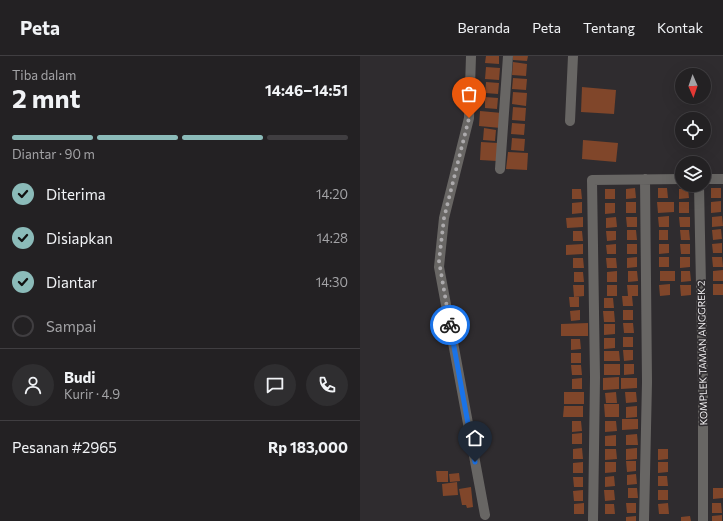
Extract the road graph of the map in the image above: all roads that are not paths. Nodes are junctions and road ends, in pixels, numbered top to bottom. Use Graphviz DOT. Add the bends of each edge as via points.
graph roads {
  1 [pos="471,56"];
  2 [pos="508,56"];
  3 [pos="573,56"];
  4 [pos="570,121"];
  5 [pos="500,169"];
  6 [pos="646,179"];
  7 [pos="675,179"];
  8 [pos="711,179"];
  9 [pos="723,179"];
  10 [pos="699,192"];
  11 [pos="485,515"];
  12 [pos="594,521"];
  13 [pos="644,521"];
  14 [pos="703,521"];
  1 -- 11 [label="street" via="469,118 444,218 439,267"];
  2 -- 5 [label="street"];
  3 -- 4 [label="street"];
  6 -- 7 [label="street"];
  6 -- 12 [label="street" via="592,180"];
  6 -- 13 [label="street" via="647,382"];
  8 -- 9 [label="street"];
  10 -- 14 [label="street, KOMPLEK TAMAN ANGGREK 2"];
}
